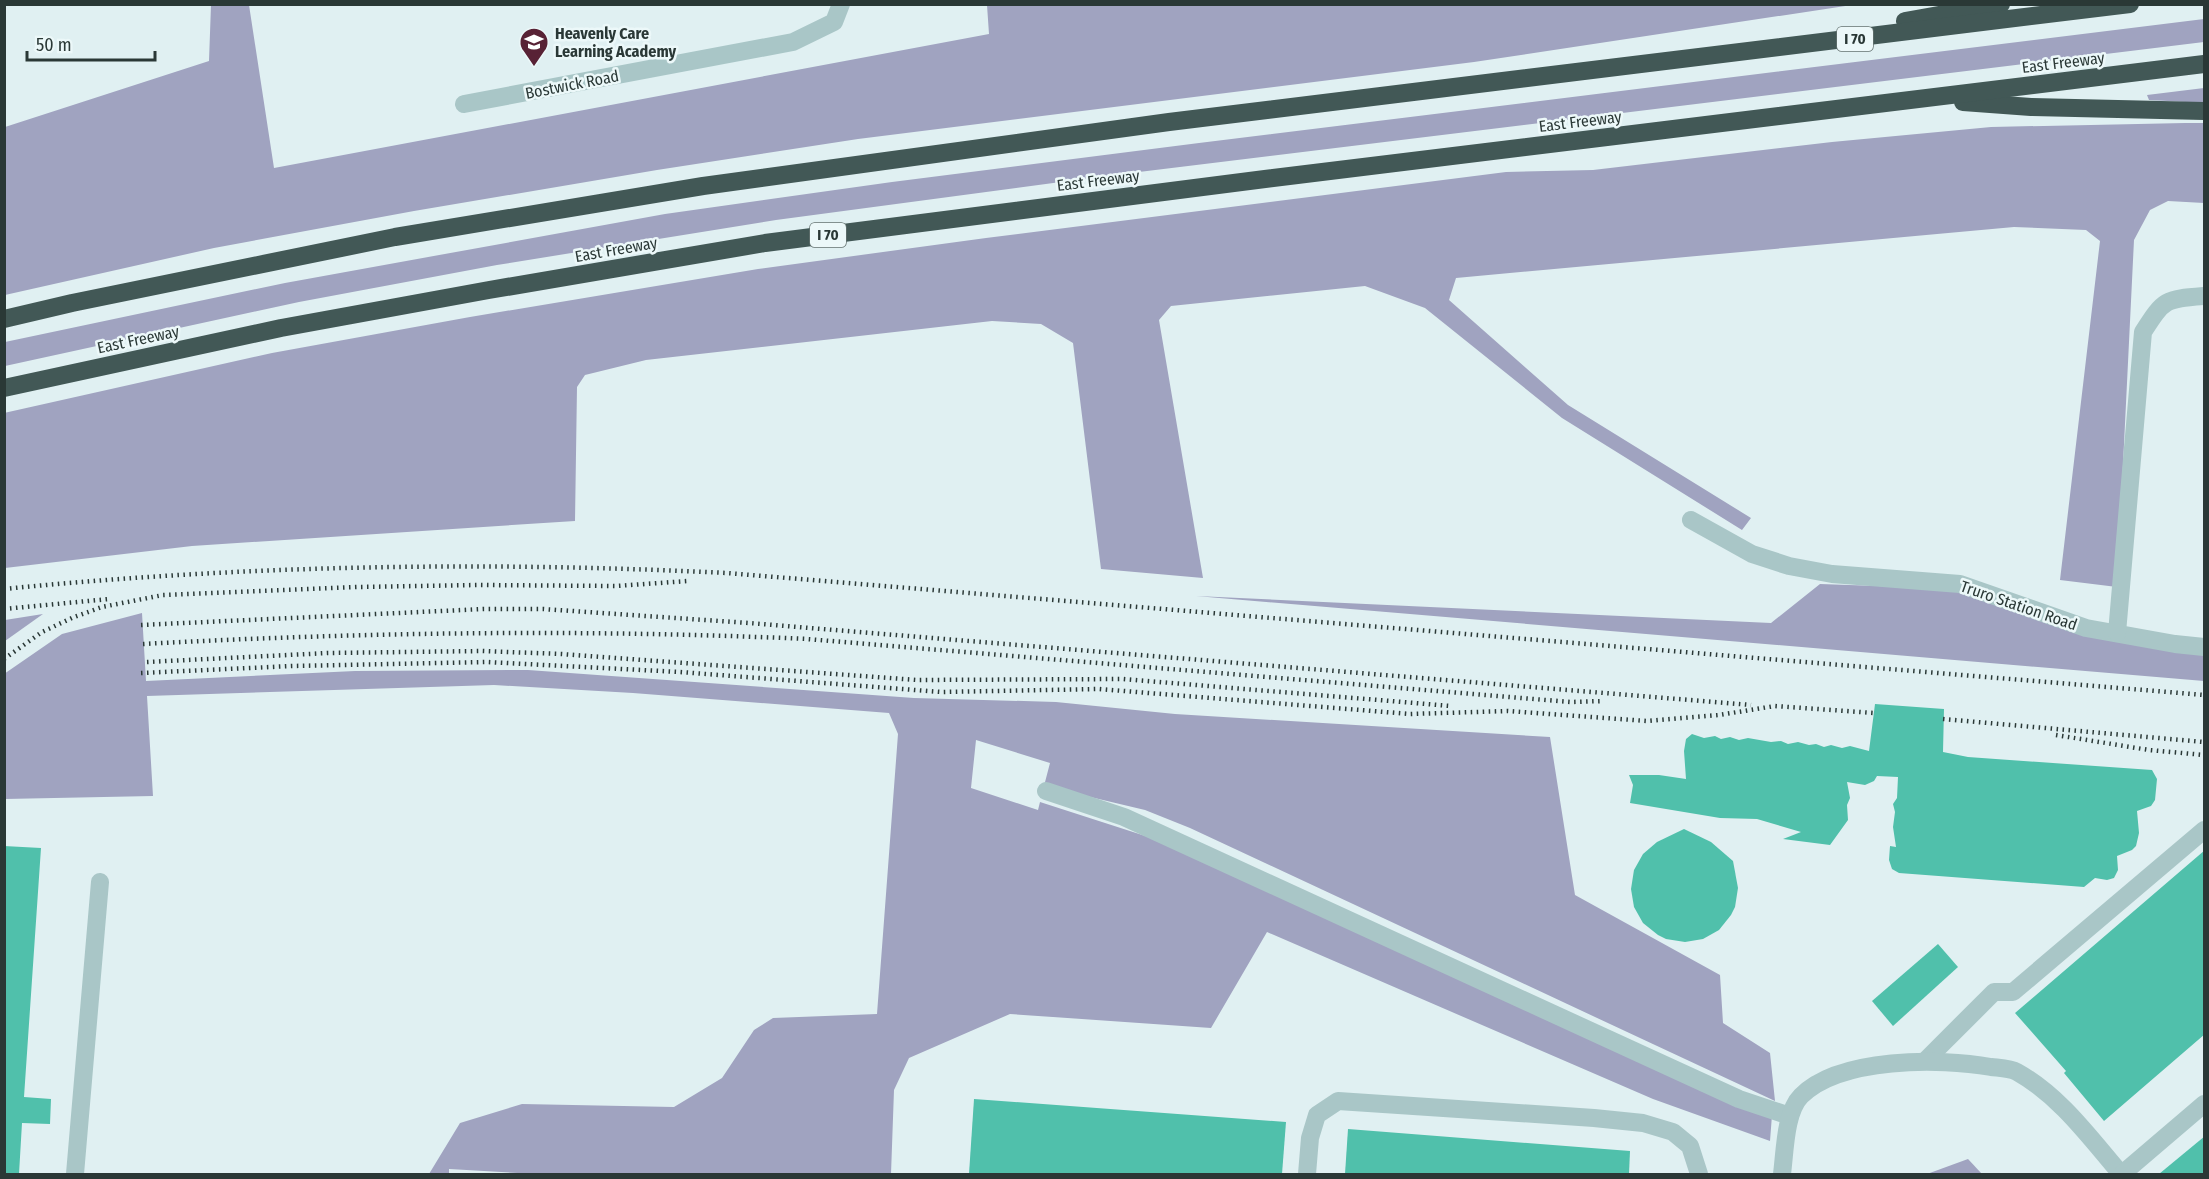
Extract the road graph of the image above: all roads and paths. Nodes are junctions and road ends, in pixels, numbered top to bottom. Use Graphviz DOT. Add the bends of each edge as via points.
graph roads {
  1 [pos="841,4"];
  2 [pos="2001,4"];
  3 [pos="2130,4"];
  4 [pos="2205,64"];
  5 [pos="1641,65"];
  6 [pos="1926,100"];
  7 [pos="464,104"];
  8 [pos="2205,111"];
  9 [pos="2205,296"];
  10 [pos="4,319"];
  11 [pos="4,388"];
  12 [pos="1691,519"];
  13 [pos="2117,633"];
  14 [pos="2205,647"];
  15 [pos="1046,791"];
  16 [pos="2205,830"];
  17 [pos="100,882"];
  18 [pos="1925,1061"];
  19 [pos="2205,1104"];
  20 [pos="1790,1116"];
  21 [pos="75,1174"];
  22 [pos="1307,1174"];
  23 [pos="1699,1174"];
  24 [pos="1782,1174"];
  25 [pos="2122,1174"];
  1 -- 7 [label="street, Bostwick Road" via="834,22 793,42"];
  2 -- 5 [label="highway"];
  3 -- 5 [label="highway, I 70"];
  4 -- 6 [label="highway, East Freeway / I 70"];
  5 -- 10 [label="highway, I 70" via="1112,129 703,186 395,237"];
  6 -- 8 [label="highway"];
  6 -- 11 [label="highway, East Freeway / I 70" via="1265,178 765,243 281,328"];
  9 -- 13 [label="street" via="2166,301 2143,332"];
  12 -- 13 [label="street, Truro Station Road" via="1752,554 1789,566 1833,574 1960,584 2086,628"];
  13 -- 14 [label="street, Truro Station Road"];
  15 -- 20 [label="street" via="1124,817 1739,1099"];
  16 -- 18 [label="street" via="2013,992 1994,992"];
  17 -- 21 [label="street"];
  18 -- 20 [label="street" via="1880,1065 1815,1084 1800,1096"];
  18 -- 25 [label="street" via="2016,1071 2061,1104"];
  19 -- 25 [label="street"];
  20 -- 24 [label="street"];
  22 -- 23 [label="street" via="1310,1138 1317,1115 1338,1101 1643,1123 1673,1132 1690,1146"];
}
